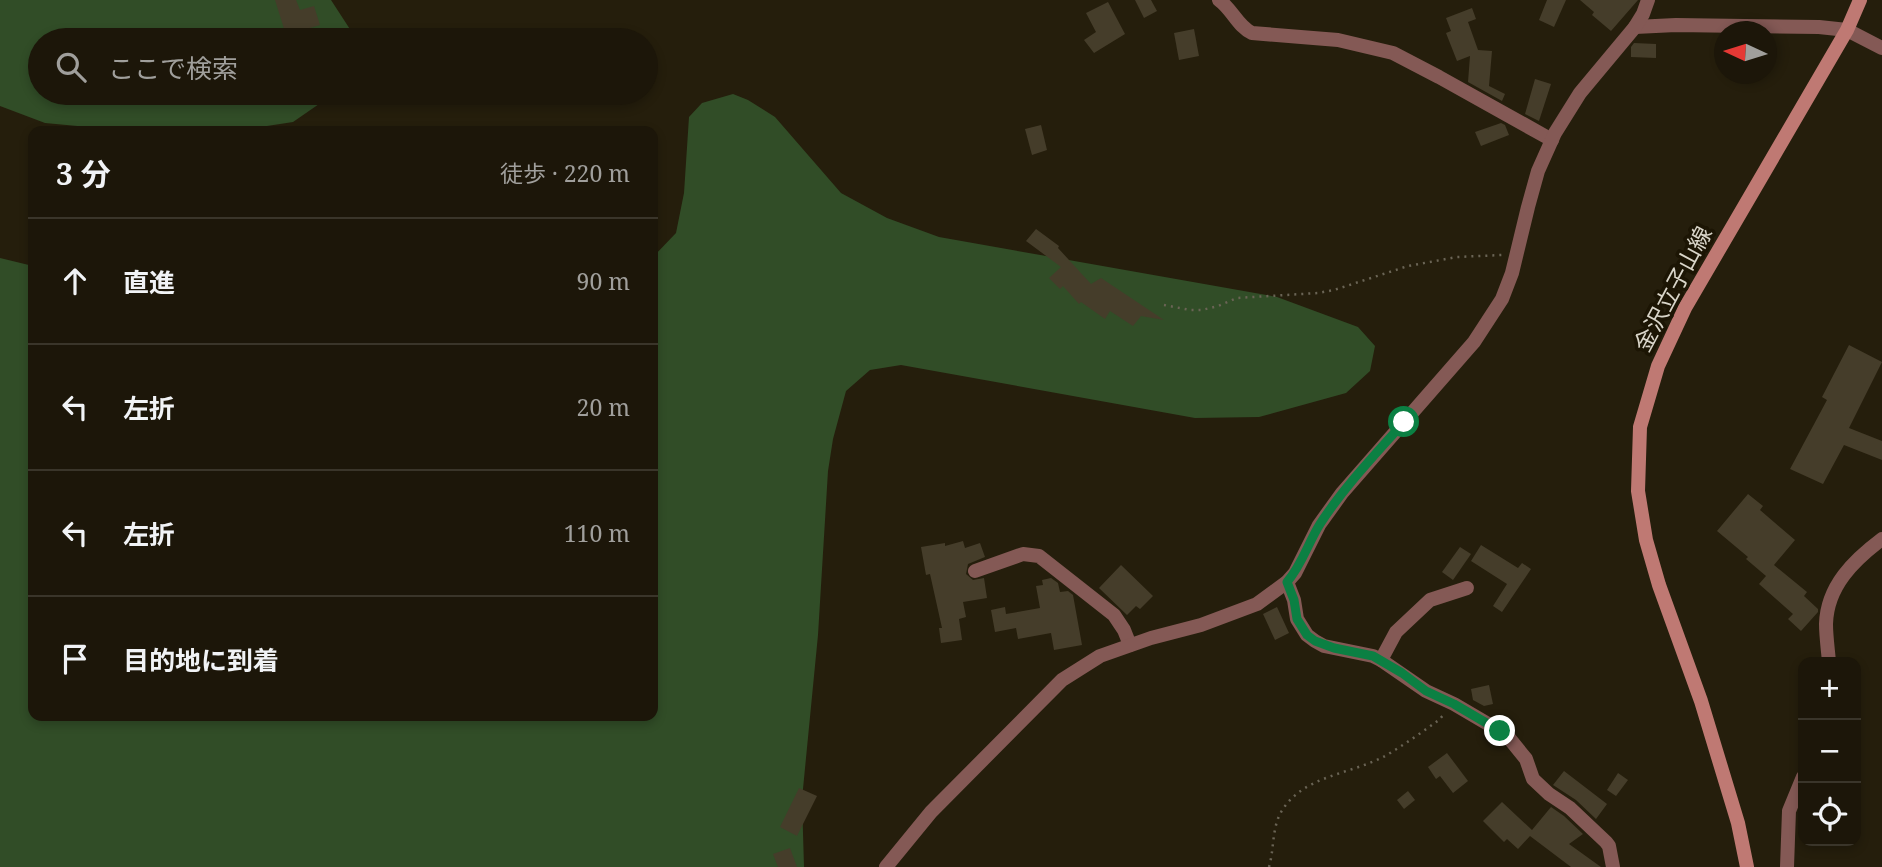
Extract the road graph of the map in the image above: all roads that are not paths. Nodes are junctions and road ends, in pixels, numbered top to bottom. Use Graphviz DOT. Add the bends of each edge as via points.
graph roads {
  1 [pos="1219,0"];
  2 [pos="1648,0"];
  3 [pos="1860,0"];
  4 [pos="1635,27"];
  5 [pos="1847,30"];
  6 [pos="1882,48"];
  7 [pos="1552,140"];
  8 [pos="1882,539"];
  9 [pos="975,571"];
  10 [pos="1287,582"];
  11 [pos="1467,588"];
  12 [pos="1130,645"];
  13 [pos="1829,657"];
  14 [pos="1381,660"];
  15 [pos="1800,783"];
  16 [pos="886,867"];
  17 [pos="1614,867"];
  18 [pos="1747,867"];
  19 [pos="1787,867"];
  1 -- 7 [label="street" via="1252,33 1338,40 1393,53"];
  2 -- 4 [label="street"];
  3 -- 5 [label="street, 金沢立子山線"];
  4 -- 5 [label="street"];
  4 -- 7 [label="street" via="1580,93"];
  5 -- 6 [label="street"];
  5 -- 18 [label="street, 金沢立子山線" via="1685,308 1658,366 1640,427 1638,491 1646,540 1701,701"];
  7 -- 10 [label="street" via="1538,171 1502,299 1474,342 1342,493"];
  8 -- 13 [label="street" via="1855,560 1833,594 1826,622"];
  9 -- 12 [label="street" via="1023,554 1039,556 1114,615"];
  10 -- 12 [label="street" via="1257,604"];
  10 -- 14 [label="street" via="1297,619 1307,635 1324,646"];
  11 -- 14 [label="street" via="1430,600 1400,627"];
  12 -- 16 [label="street" via="1100,656 1062,680 931,812"];
  14 -- 17 [label="street" via="1508,738 1526,759 1534,779 1606,842"];
  15 -- 19 [label="street" via="1789,811"];
}
